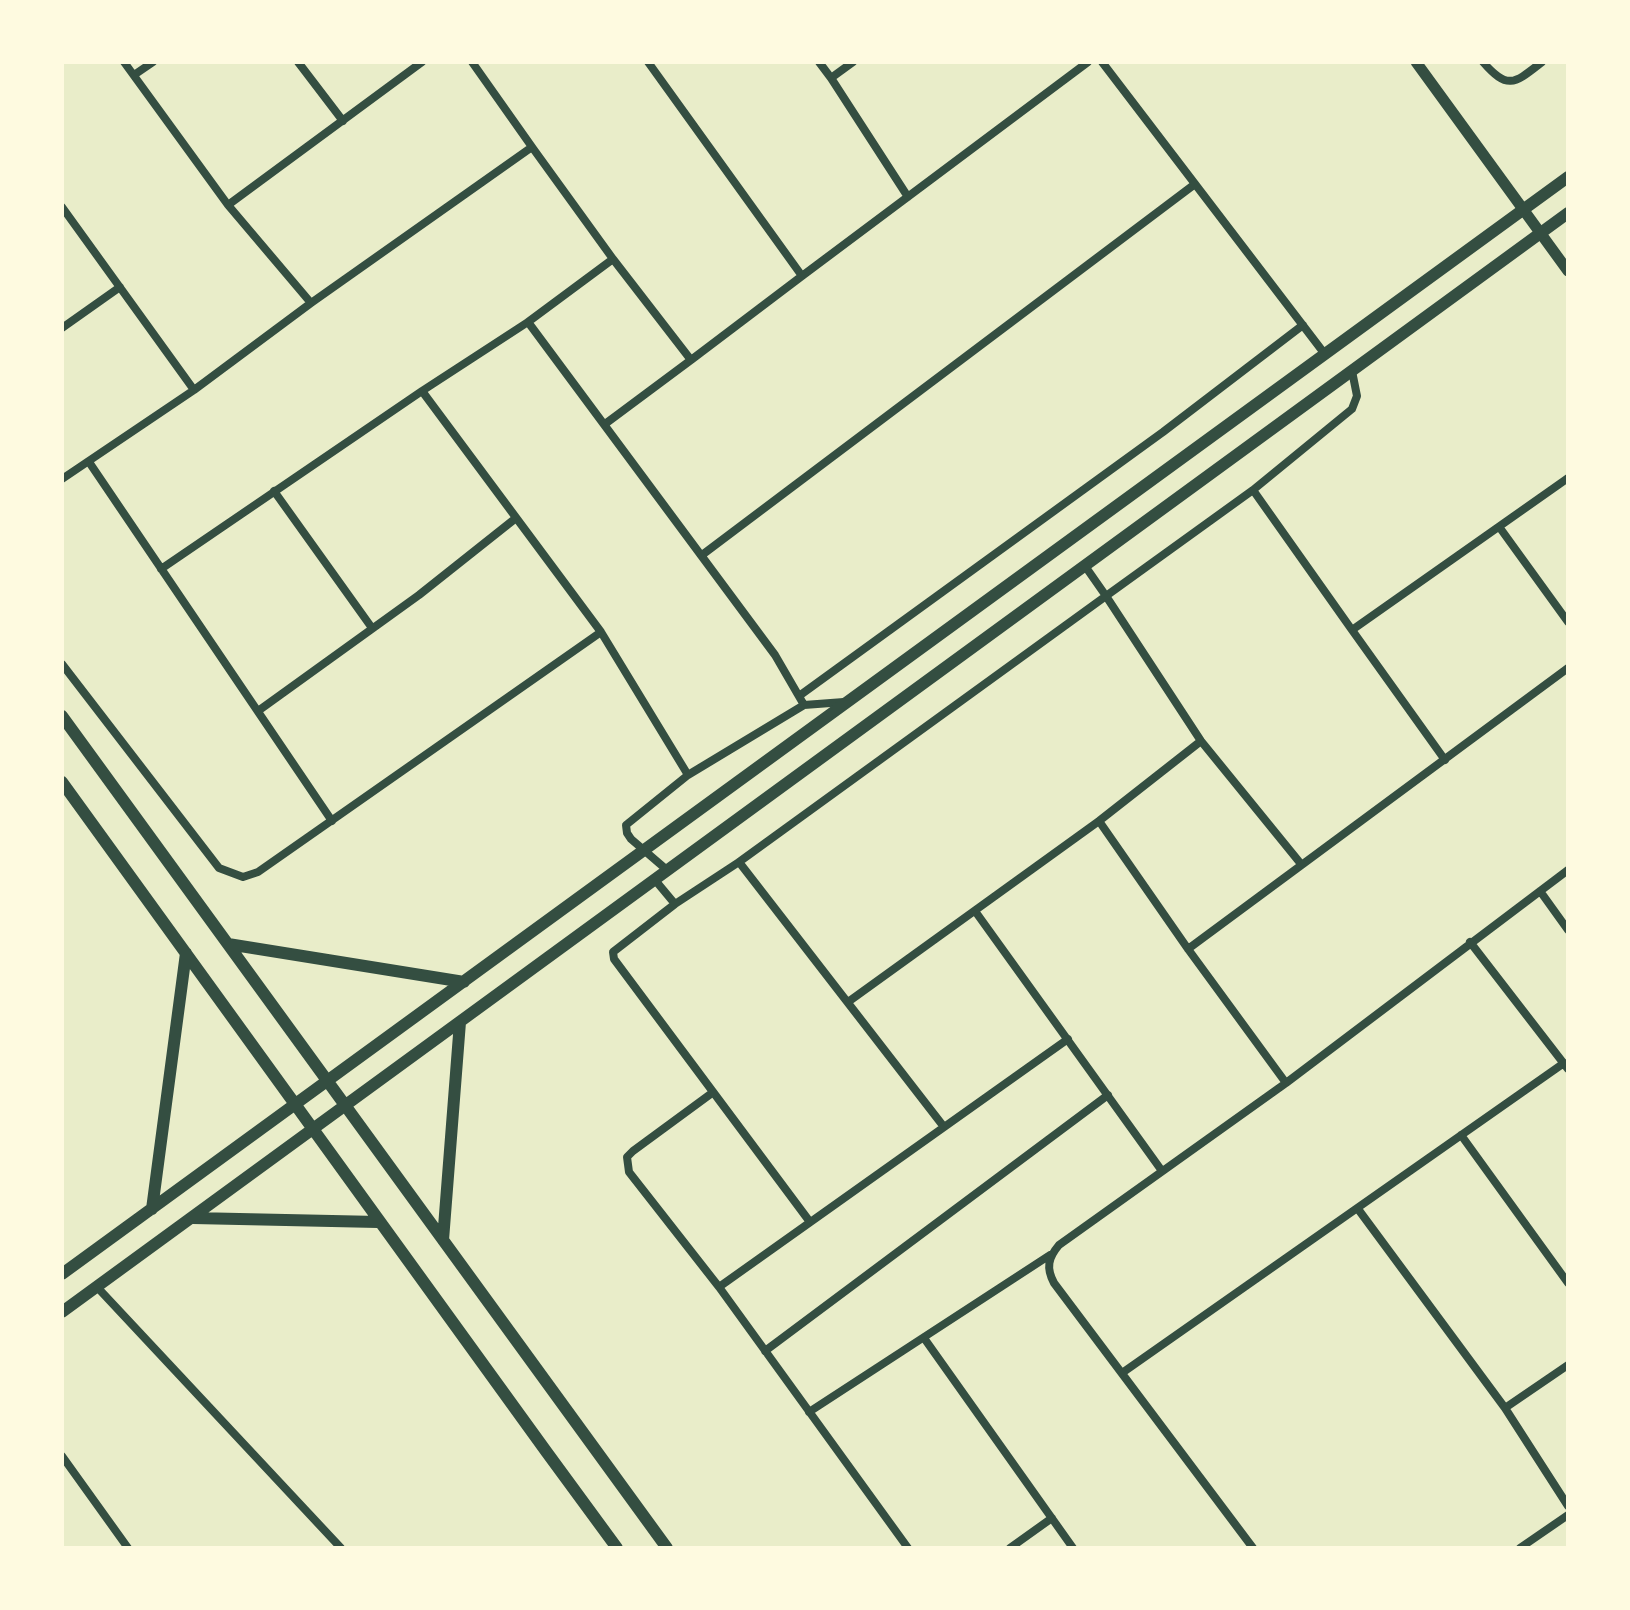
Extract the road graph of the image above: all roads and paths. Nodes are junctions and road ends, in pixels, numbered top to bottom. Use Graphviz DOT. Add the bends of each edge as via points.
graph roads {
  1 [pos="124,62"];
  2 [pos="153,62"];
  3 [pos="298,62"];
  4 [pos="422,62"];
  5 [pos="472,62"];
  6 [pos="648,62"];
  7 [pos="819,62"];
  8 [pos="853,62"];
  9 [pos="1088,62"];
  10 [pos="1102,62"];
  11 [pos="1416,62"];
  12 [pos="1483,62"];
  13 [pos="1542,62"];
  14 [pos="134,75"];
  15 [pos="831,78"];
  16 [pos="343,121"];
  17 [pos="532,147"];
  18 [pos="1568,177"];
  19 [pos="1195,184"];
  20 [pos="908,197"];
  21 [pos="228,205"];
  22 [pos="62,207"];
  23 [pos="1521,210"];
  24 [pos="1568,213"];
  25 [pos="1539,234"];
  26 [pos="613,259"];
  27 [pos="1568,271"];
  28 [pos="802,276"];
  29 [pos="120,287"];
  30 [pos="311,303"];
  31 [pos="528,322"];
  32 [pos="1303,325"];
  33 [pos="62,328"];
  34 [pos="1324,353"];
  35 [pos="691,360"];
  36 [pos="1352,371"];
  37 [pos="194,390"];
  38 [pos="422,391"];
  39 [pos="605,424"];
  40 [pos="89,462"];
  41 [pos="1568,478"];
  42 [pos="62,479"];
  43 [pos="1253,490"];
  44 [pos="274,491"];
  45 [pos="516,518"];
  46 [pos="1500,528"];
  47 [pos="702,555"];
  48 [pos="1085,566"];
  49 [pos="161,569"];
  50 [pos="1106,596"];
  51 [pos="1568,622"];
  52 [pos="372,628"];
  53 [pos="1352,630"];
  54 [pos="601,632"];
  55 [pos="62,664"];
  56 [pos="1568,668"];
  57 [pos="799,696"];
  58 [pos="845,702"];
  59 [pos="804,705"];
  60 [pos="258,711"];
  61 [pos="62,716"];
  62 [pos="1201,741"];
  63 [pos="1445,760"];
  64 [pos="688,775"];
  65 [pos="62,782"];
  66 [pos="332,821"];
  67 [pos="1099,821"];
  68 [pos="643,850"];
  69 [pos="739,862"];
  70 [pos="1301,864"];
  71 [pos="667,870"];
  72 [pos="1568,870"];
  73 [pos="655,880"];
  74 [pos="1540,891"];
  75 [pos="675,904"];
  76 [pos="975,911"];
  77 [pos="1568,930"];
  78 [pos="1470,942"];
  79 [pos="228,944"];
  80 [pos="1188,949"];
  81 [pos="186,953"];
  82 [pos="464,982"];
  83 [pos="848,1002"];
  84 [pos="460,1022"];
  85 [pos="1068,1039"];
  86 [pos="1566,1066"];
  87 [pos="328,1081"];
  88 [pos="1286,1083"];
  89 [pos="712,1093"];
  90 [pos="1108,1095"];
  91 [pos="296,1104"];
  92 [pos="345,1105"];
  93 [pos="944,1127"];
  94 [pos="314,1128"];
  95 [pos="1461,1135"];
  96 [pos="1162,1171"];
  97 [pos="152,1209"];
  98 [pos="1358,1209"];
  99 [pos="193,1218"];
  100 [pos="378,1222"];
  101 [pos="810,1222"];
  102 [pos="443,1240"];
  103 [pos="1050,1255"];
  104 [pos="62,1274"];
  105 [pos="1568,1283"];
  106 [pos="97,1287"];
  107 [pos="719,1287"];
  108 [pos="62,1312"];
  109 [pos="924,1338"];
  110 [pos="765,1351"];
  111 [pos="1568,1365"];
  112 [pos="1122,1373"];
  113 [pos="1505,1408"];
  114 [pos="809,1412"];
  115 [pos="62,1456"];
  116 [pos="1568,1506"];
  117 [pos="1568,1515"];
  118 [pos="1052,1518"];
  119 [pos="128,1548"];
  120 [pos="341,1548"];
  121 [pos="617,1548"];
  122 [pos="667,1548"];
  123 [pos="908,1548"];
  124 [pos="1010,1548"];
  125 [pos="1073,1548"];
  126 [pos="1253,1548"];
  127 [pos="1520,1548"];
  1 -- 14 [label="street"];
  2 -- 14 [label="street"];
  3 -- 16 [label="street"];
  4 -- 16 [label="street"];
  5 -- 17 [label="street"];
  6 -- 28 [label="street"];
  7 -- 15 [label="street"];
  8 -- 15 [label="street"];
  9 -- 20 [label="street"];
  10 -- 19 [label="street"];
  11 -- 23 [label="street"];
  12 -- 13 [label="street" via="1504,82 1513,82"];
  14 -- 21 [label="street"];
  15 -- 20 [label="street"];
  16 -- 21 [label="street"];
  17 -- 26 [label="street"];
  17 -- 30 [label="street"];
  18 -- 23 [label="main road"];
  19 -- 32 [label="street"];
  19 -- 47 [label="street"];
  20 -- 28 [label="street"];
  21 -- 30 [label="street"];
  22 -- 29 [label="street"];
  23 -- 25 [label="street"];
  23 -- 34 [label="main road"];
  24 -- 25 [label="main road"];
  25 -- 27 [label="street"];
  25 -- 36 [label="main road"];
  26 -- 31 [label="street"];
  26 -- 35 [label="street"];
  28 -- 35 [label="street"];
  29 -- 33 [label="street"];
  29 -- 37 [label="street"];
  30 -- 37 [label="street"];
  31 -- 38 [label="street"];
  31 -- 39 [label="street"];
  32 -- 34 [label="street"];
  32 -- 57 [label="street"];
  34 -- 58 [label="main road"];
  35 -- 39 [label="street"];
  36 -- 43 [label="street" via="1357,396 1352,409"];
  36 -- 48 [label="main road"];
  37 -- 40 [label="street"];
  38 -- 44 [label="street"];
  38 -- 45 [label="street"];
  39 -- 47 [label="street"];
  40 -- 42 [label="street"];
  40 -- 49 [label="street"];
  41 -- 46 [label="street"];
  43 -- 50 [label="street"];
  43 -- 53 [label="street"];
  44 -- 49 [label="street"];
  44 -- 52 [label="street"];
  45 -- 52 [label="street"];
  45 -- 54 [label="street"];
  46 -- 51 [label="street"];
  46 -- 53 [label="street"];
  47 -- 57 [label="street"];
  48 -- 50 [label="street"];
  48 -- 71 [label="main road"];
  49 -- 60 [label="street"];
  50 -- 62 [label="street"];
  50 -- 69 [label="street"];
  52 -- 60 [label="street"];
  53 -- 63 [label="street"];
  54 -- 64 [label="street"];
  54 -- 66 [label="street"];
  55 -- 66 [label="street" via="219,868 243,877 258,872"];
  56 -- 63 [label="street"];
  57 -- 59 [label="street"];
  58 -- 59 [label="street"];
  58 -- 68 [label="main road"];
  59 -- 64 [label="street"];
  60 -- 66 [label="street"];
  61 -- 79 [label="main road"];
  62 -- 67 [label="street"];
  62 -- 70 [label="street"];
  63 -- 70 [label="street"];
  64 -- 68 [label="street" via="626,825"];
  65 -- 81 [label="main road"];
  67 -- 76 [label="street"];
  67 -- 80 [label="street"];
  68 -- 71 [label="street"];
  68 -- 82 [label="main road"];
  69 -- 75 [label="street"];
  69 -- 83 [label="street"];
  70 -- 80 [label="street"];
  71 -- 73 [label="main road"];
  72 -- 74 [label="street"];
  73 -- 75 [label="street"];
  73 -- 84 [label="main road"];
  74 -- 77 [label="street"];
  74 -- 78 [label="street"];
  75 -- 89 [label="street" via="621,944 614,959"];
  76 -- 83 [label="street"];
  76 -- 85 [label="street"];
  78 -- 86 [label="street"];
  78 -- 88 [label="street"];
  79 -- 82 [label="main road"];
  79 -- 87 [label="main road"];
  80 -- 88 [label="street"];
  81 -- 91 [label="main road"];
  81 -- 97 [label="main road"];
  82 -- 87 [label="main road"];
  83 -- 93 [label="street"];
  84 -- 92 [label="main road"];
  84 -- 102 [label="main road"];
  85 -- 90 [label="street"];
  85 -- 93 [label="street"];
  86 -- 95 [label="street"];
  87 -- 91 [label="main road"];
  87 -- 92 [label="main road"];
  88 -- 96 [label="street"];
  89 -- 101 [label="street"];
  89 -- 107 [label="street" via="633,1151 627,1165"];
  90 -- 96 [label="street"];
  90 -- 110 [label="street"];
  91 -- 94 [label="main road"];
  91 -- 97 [label="main road"];
  92 -- 94 [label="main road"];
  92 -- 102 [label="main road"];
  93 -- 101 [label="street"];
  94 -- 99 [label="main road"];
  94 -- 100 [label="main road"];
  95 -- 98 [label="street"];
  95 -- 105 [label="street"];
  96 -- 103 [label="street"];
  97 -- 104 [label="main road"];
  98 -- 112 [label="street"];
  98 -- 113 [label="street"];
  99 -- 100 [label="main road"];
  99 -- 106 [label="main road"];
  100 -- 121 [label="main road"];
  101 -- 107 [label="street"];
  102 -- 122 [label="main road"];
  103 -- 109 [label="street"];
  103 -- 112 [label="street" via="1048,1271 1054,1283"];
  106 -- 108 [label="main road"];
  106 -- 120 [label="street"];
  107 -- 110 [label="street"];
  109 -- 114 [label="street"];
  109 -- 118 [label="street"];
  110 -- 114 [label="street"];
  111 -- 113 [label="street"];
  112 -- 126 [label="street"];
  113 -- 116 [label="street"];
  114 -- 123 [label="street"];
  115 -- 119 [label="street"];
  117 -- 127 [label="street"];
  118 -- 124 [label="street"];
  118 -- 125 [label="street"];
}
